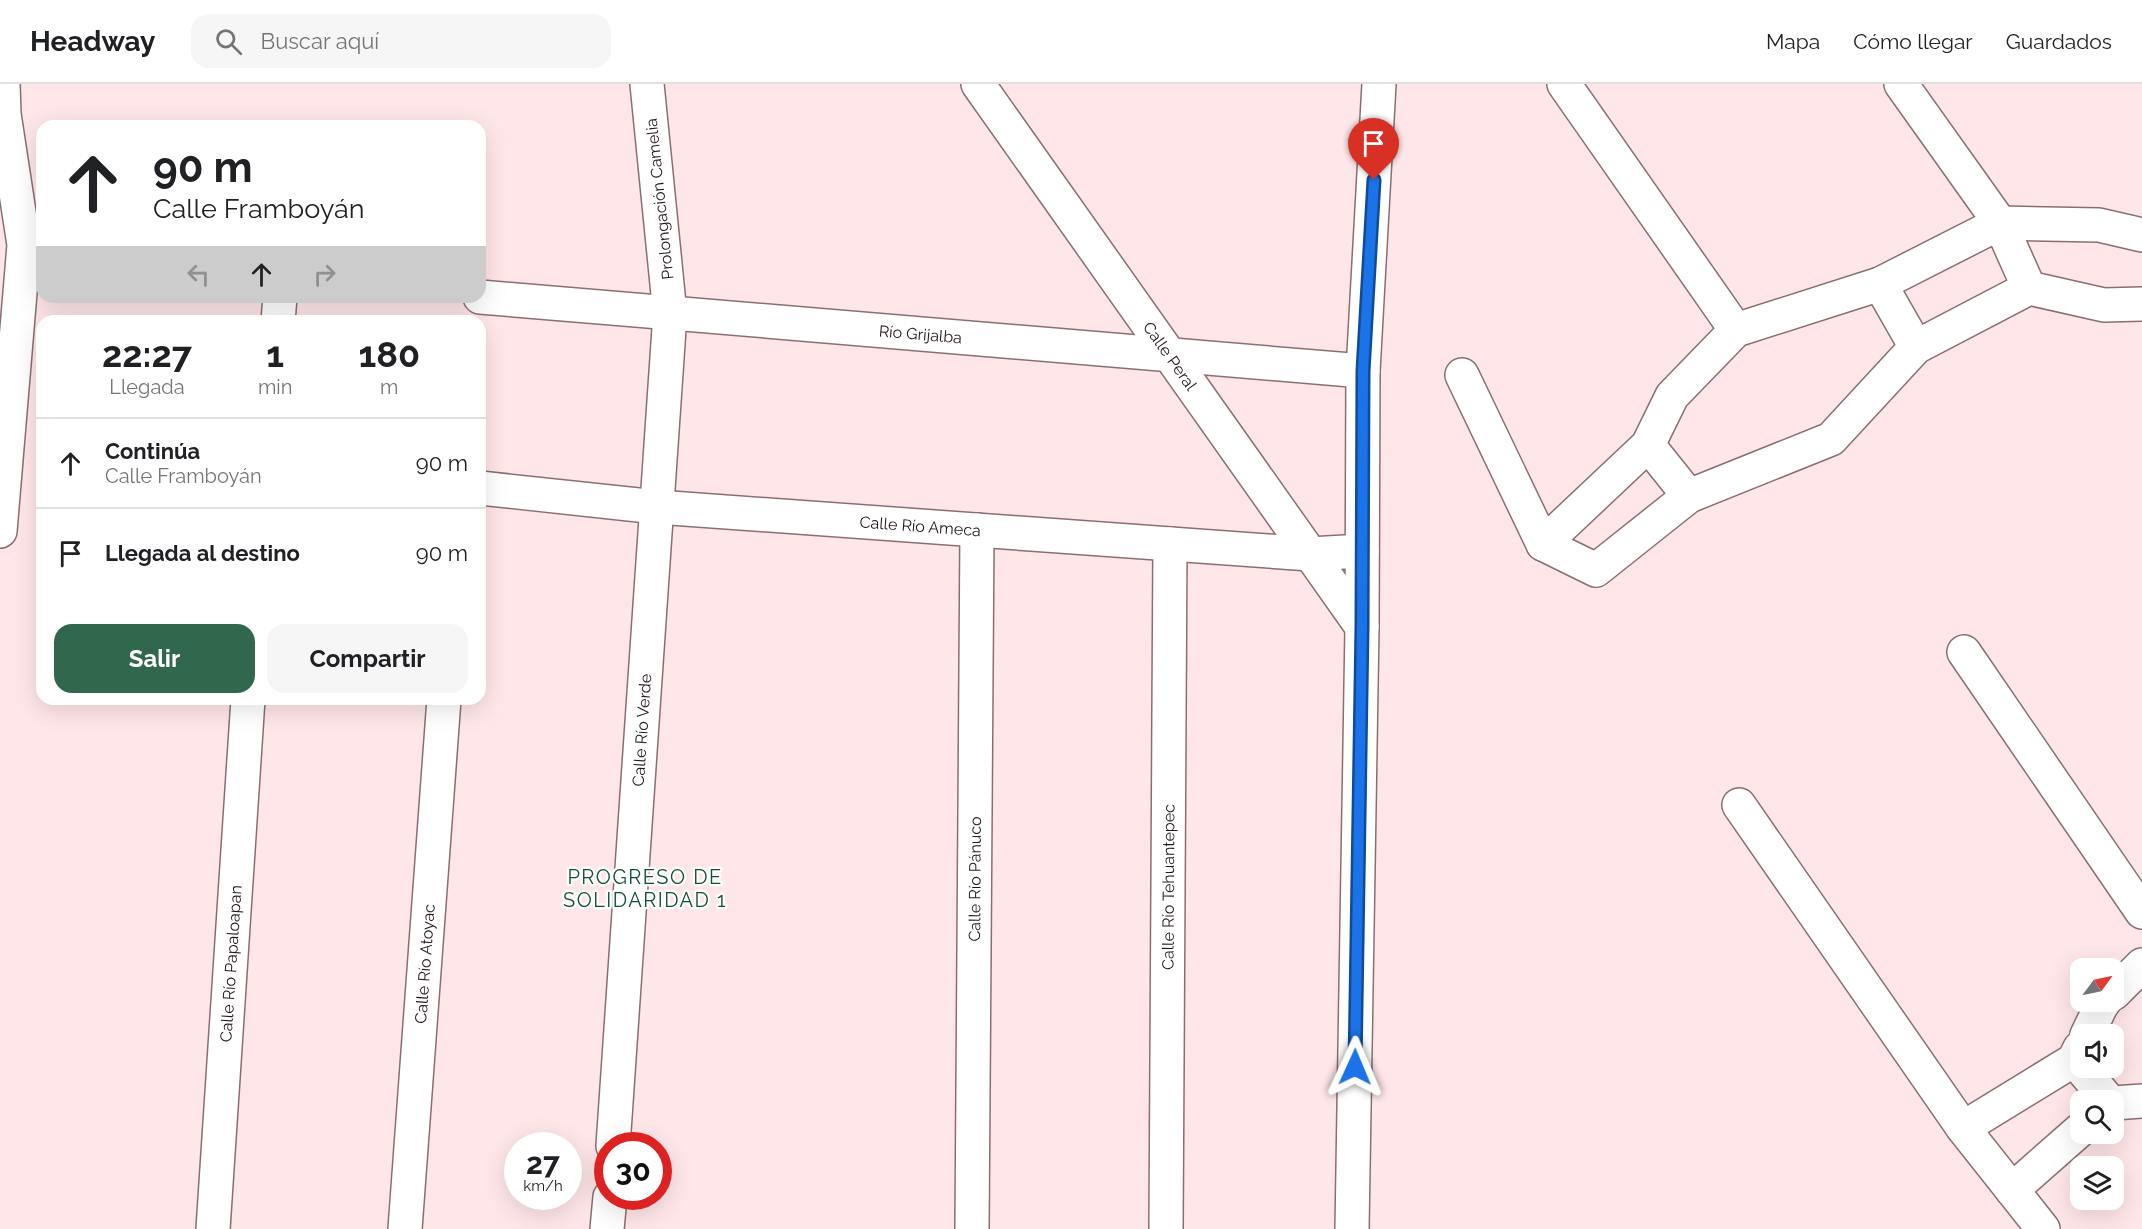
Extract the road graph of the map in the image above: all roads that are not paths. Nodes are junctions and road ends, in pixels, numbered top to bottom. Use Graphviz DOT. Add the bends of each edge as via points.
graph roads {
  1 [pos="647,84"];
  2 [pos="978,84"];
  3 [pos="1379,84"];
  4 [pos="1564,84"];
  5 [pos="1901,84"];
  6 [pos="2,104"];
  7 [pos="2000,223"];
  8 [pos="2142,235"];
  9 [pos="33,246"];
  10 [pos="1880,284"];
  11 [pos="2029,288"];
  12 [pos="486,298"];
  13 [pos="2142,304"];
  14 [pos="670,314"];
  15 [pos="1736,330"];
  16 [pos="1916,347"];
  17 [pos="1169,355"];
  18 [pos="1363,371"];
  19 [pos="1462,375"];
  20 [pos="1648,445"];
  21 [pos="486,489"];
  22 [pos="1689,496"];
  23 [pos="657,507"];
  24 [pos="977,530"];
  25 [pos="0,531"];
  26 [pos="1170,544"];
  27 [pos="1543,544"];
  28 [pos="1362,551"];
  29 [pos="1310,554"];
  30 [pos="1362,627"];
  31 [pos="1964,652"];
  32 [pos="248,705"];
  33 [pos="444,705"];
  34 [pos="1739,805"];
  35 [pos="2142,912"];
  36 [pos="2142,965"];
  37 [pos="2124,983"];
  38 [pos="2070,1063"];
  39 [pos="2142,1101"];
  40 [pos="2124,1102"];
  41 [pos="1963,1128"];
  42 [pos="614,1132"];
  43 [pos="2070,1140"];
  44 [pos="2012,1190"];
  45 [pos="609,1210"];
  46 [pos="213,1229"];
  47 [pos="405,1229"];
  48 [pos="607,1229"];
  49 [pos="972,1229"];
  50 [pos="1166,1229"];
  51 [pos="1352,1229"];
  52 [pos="2043,1229"];
  1 -- 14 [label="street, Prolongación Camelia"];
  2 -- 17 [label="street, Calle Peral"];
  3 -- 18 [label="street"];
  4 -- 15 [label="street"];
  5 -- 7 [label="street"];
  6 -- 9 [label="street"];
  7 -- 8 [label="street" via="2099,225"];
  7 -- 10 [label="street"];
  7 -- 11 [label="street"];
  9 -- 25 [label="street"];
  10 -- 15 [label="street"];
  10 -- 16 [label="street"];
  11 -- 13 [label="street" via="2104,305"];
  11 -- 16 [label="street"];
  12 -- 14 [label="street, Río Grijalba"];
  14 -- 17 [label="street, Río Grijalba"];
  14 -- 23 [label="street, Calle Río Verde"];
  15 -- 20 [label="street" via="1672,396"];
  16 -- 22 [label="street" via="1831,439"];
  17 -- 18 [label="street, Río Grijalba"];
  17 -- 29 [label="street, Calle Peral"];
  18 -- 28 [label="street"];
  19 -- 27 [label="street"];
  20 -- 22 [label="street"];
  20 -- 27 [label="street"];
  21 -- 23 [label="street, Calle Río Ameca"];
  22 -- 27 [label="street" via="1596,570"];
  23 -- 24 [label="street, Calle Río Ameca"];
  23 -- 42 [label="street, Calle Río Verde"];
  24 -- 26 [label="street, Calle Río Ameca"];
  24 -- 49 [label="street, Calle Río Pánuco"];
  26 -- 29 [label="street, Calle Río Ameca"];
  26 -- 50 [label="street, Calle Río Tehuantepec"];
  28 -- 29 [label="street, Calle Río Ameca"];
  28 -- 30 [label="street"];
  29 -- 30 [label="street, Calle Peral"];
  30 -- 51 [label="street"];
  31 -- 35 [label="street"];
  32 -- 46 [label="street, Calle Río Papaloapan"];
  33 -- 47 [label="street, Calle Río Atoyac"];
  34 -- 41 [label="street"];
  36 -- 37 [label="street"];
  38 -- 41 [label="street"];
  39 -- 40 [label="street"];
  41 -- 44 [label="street"];
  43 -- 44 [label="street"];
  44 -- 52 [label="street"];
  45 -- 48 [label="street"];
}
